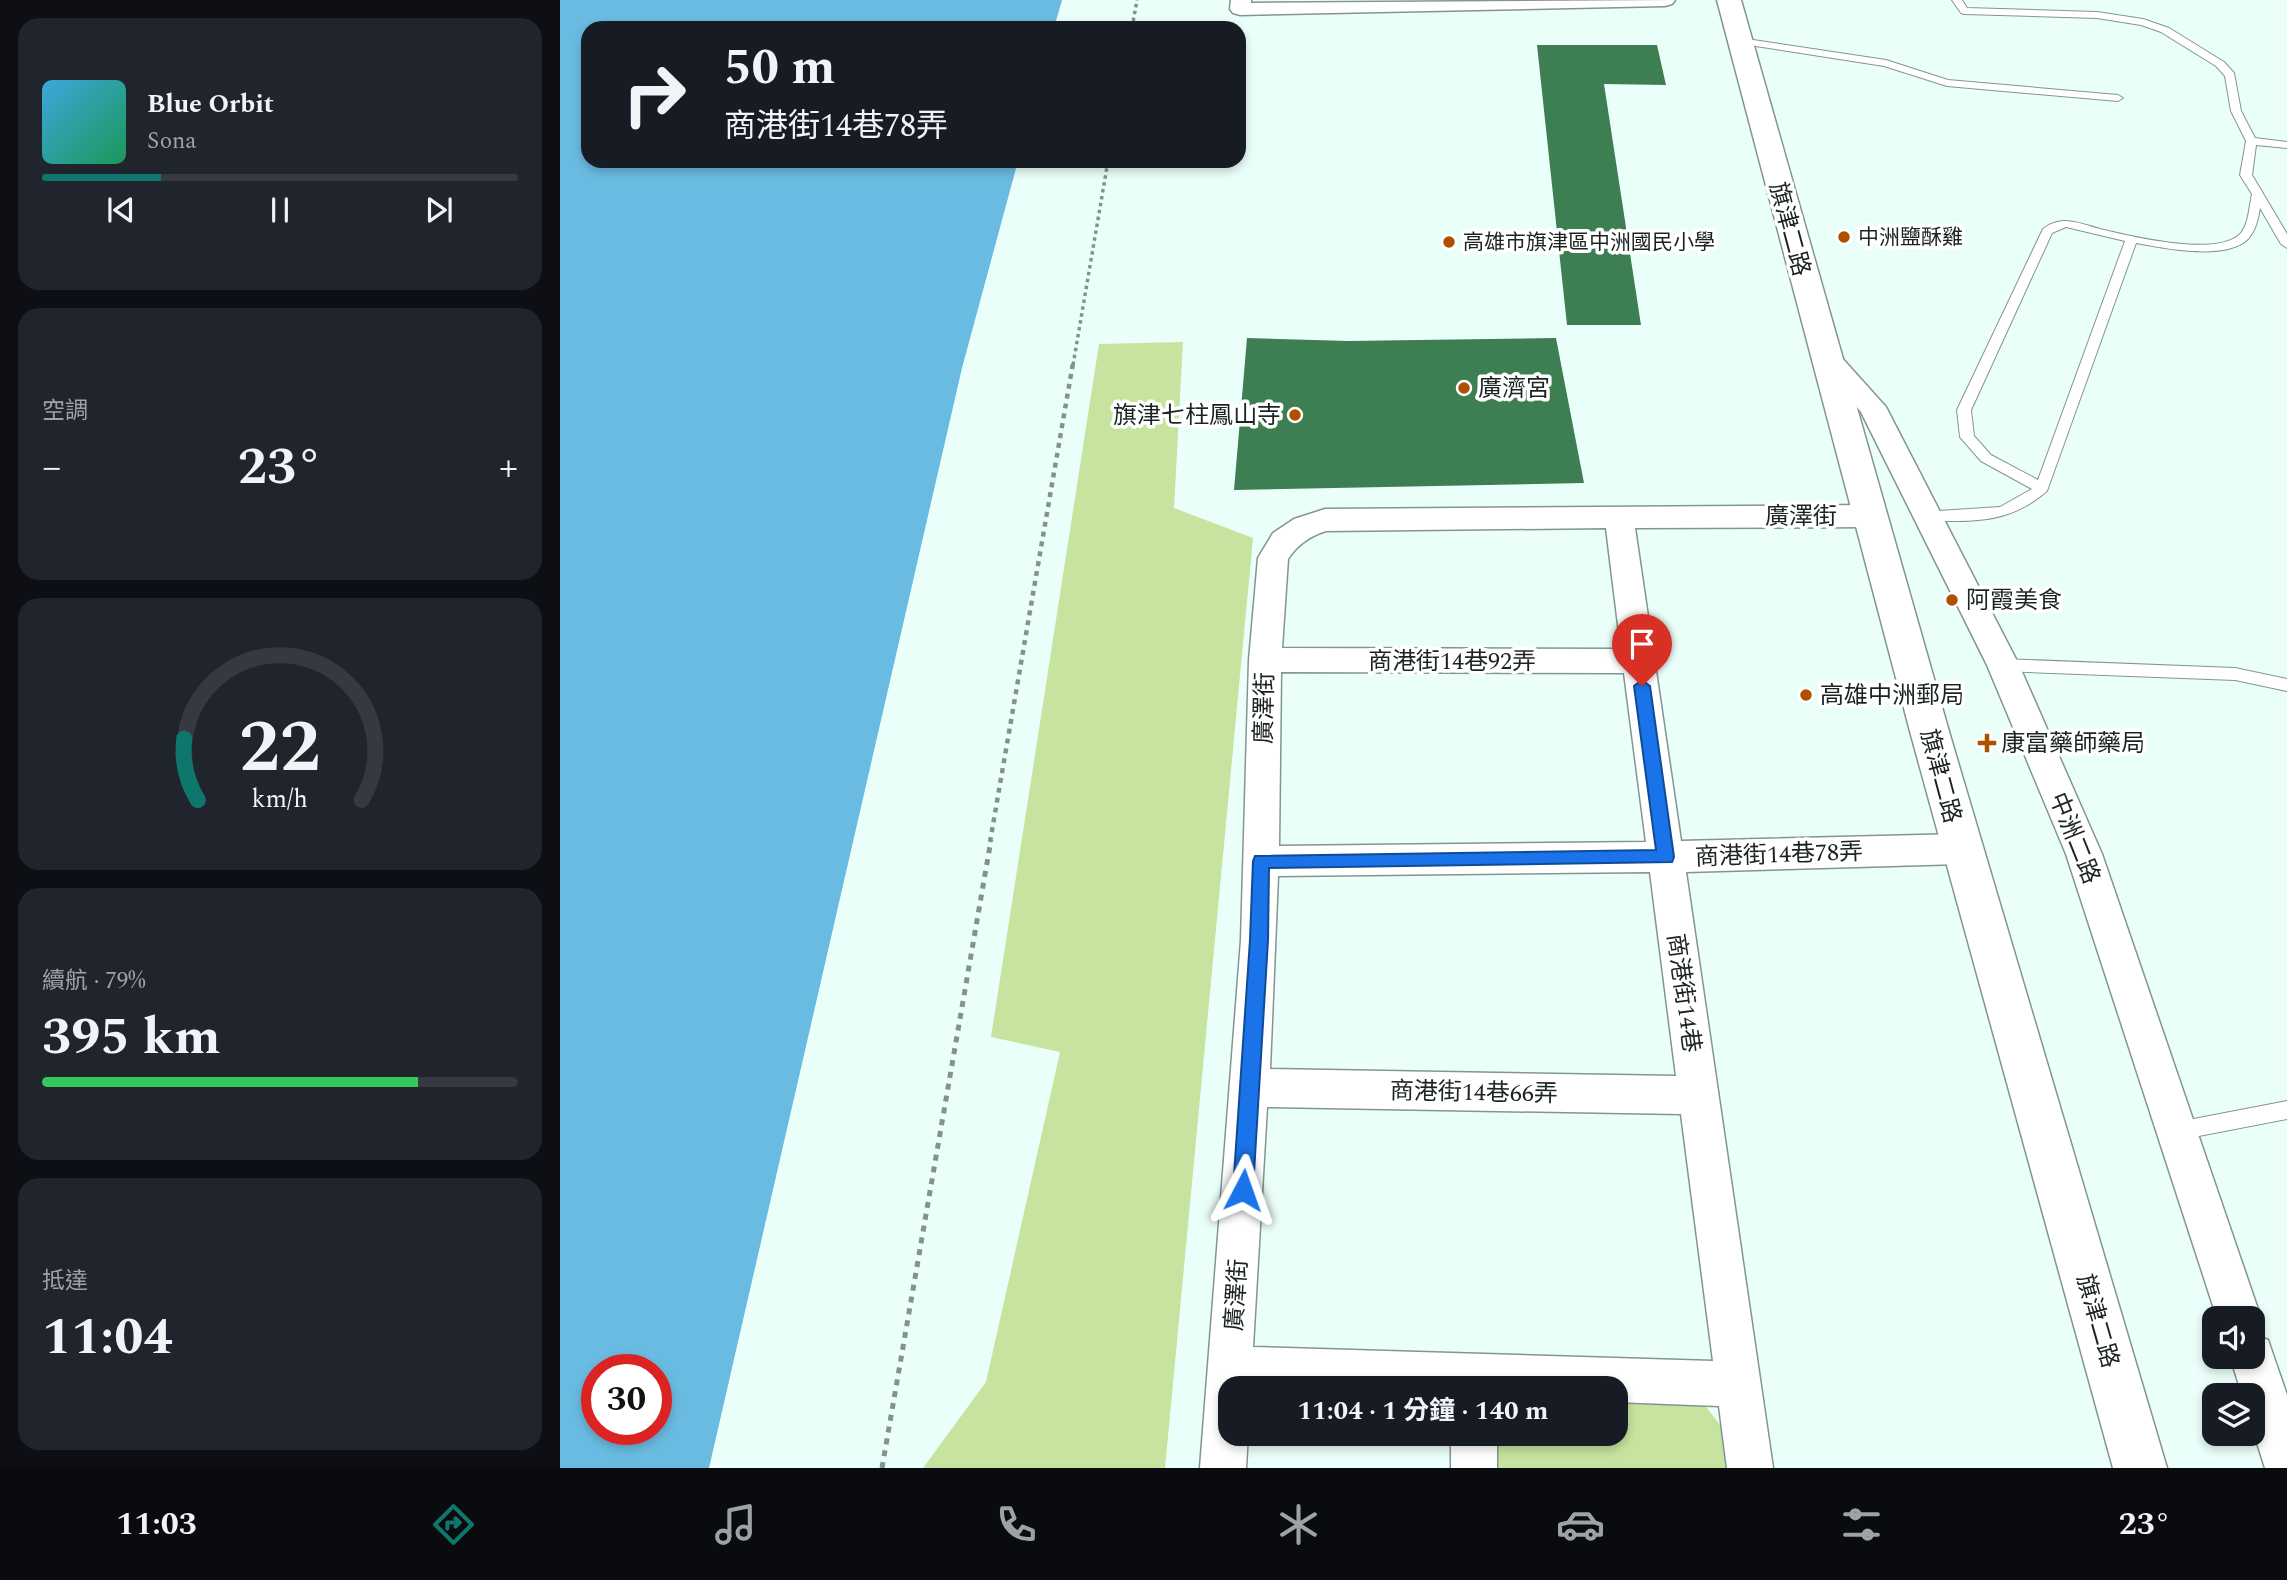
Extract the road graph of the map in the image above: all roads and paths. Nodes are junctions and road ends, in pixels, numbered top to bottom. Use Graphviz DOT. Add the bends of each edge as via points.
graph roads {
  1 [pos="1138,0"];
  2 [pos="1241,0"];
  3 [pos="1665,0"];
  4 [pos="1729,0"];
  5 [pos="1957,0"];
  6 [pos="1568,1"];
  7 [pos="1134,21"];
  8 [pos="1740,41"];
  9 [pos="2118,98"];
  10 [pos="2251,141"];
  11 [pos="2287,145"];
  12 [pos="1107,168"];
  13 [pos="2257,194"];
  14 [pos="2131,240"];
  15 [pos="2287,244"];
  16 [pos="1824,354"];
  17 [pos="2042,488"];
  18 [pos="1869,516"];
  19 [pos="1928,516"];
  20 [pos="1619,518"];
  21 [pos="1265,660"];
  22 [pos="1639,661"];
  23 [pos="2003,665"];
  24 [pos="2287,685"];
  25 [pos="1961,849"];
  26 [pos="1666,857"];
  27 [pos="1261,861"];
  28 [pos="1250,1088"];
  29 [pos="1698,1095"];
  30 [pos="2287,1110"];
  31 [pos="2178,1131"];
  32 [pos="2235,1306"];
  33 [pos="1231,1368"];
  34 [pos="2256,1369"];
  35 [pos="1369,1376"];
  36 [pos="1628,1383"];
  37 [pos="1738,1384"];
  38 [pos="1474,1446"];
  39 [pos="2287,1465"];
  40 [pos="883,1468"];
  41 [pos="1223,1468"];
  42 [pos="1474,1468"];
  43 [pos="1750,1468"];
  44 [pos="2140,1468"];
  1 -- 7 [label="path"];
  2 -- 6 [label="street" via="1240,9"];
  3 -- 6 [label="street"];
  4 -- 8 [label="street, 旗津二路"];
  5 -- 10 [label="lane" via="1964,11 2097,15 2165,30 2230,75 2236,111"];
  8 -- 9 [label="lane" via="1886,63 1947,83"];
  8 -- 16 [label="street, 旗津二路"];
  10 -- 11 [label="lane"];
  10 -- 13 [label="lane" via="2246,175"];
  12 -- 40 [label="path"];
  13 -- 14 [label="lane" via="2249,229 2242,239 2226,247"];
  13 -- 15 [label="lane"];
  14 -- 17 [label="lane"];
  14 -- 17 [label="lane" via="2066,224 2047,231 1964,410 1967,438 1986,458"];
  16 -- 18 [label="street, 旗津二路"];
  16 -- 19 [label="street, 中洲二路" via="1872,407"];
  17 -- 19 [label="lane" via="2028,503 2005,514"];
  18 -- 20 [label="street, 廣澤街"];
  18 -- 25 [label="street, 旗津二路"];
  19 -- 23 [label="street, 中洲二路"];
  20 -- 21 [label="street, 廣澤街" via="1325,520 1304,527 1284,541 1273,558"];
  20 -- 22 [label="street, 商港街14巷"];
  21 -- 22 [label="street, 商港街14巷92弄"];
  21 -- 27 [label="street, 廣澤街"];
  22 -- 26 [label="street, 商港街14巷"];
  23 -- 24 [label="lane" via="2235,674"];
  23 -- 31 [label="street, 中洲二路" via="2084,854"];
  25 -- 26 [label="street, 商港街14巷78弄"];
  25 -- 44 [label="street, 旗津二路"];
  26 -- 27 [label="street, 商港街14巷78弄"];
  26 -- 29 [label="street, 商港街14巷"];
  27 -- 28 [label="street, 廣澤街"];
  28 -- 29 [label="street, 商港街14巷66弄"];
  28 -- 33 [label="street, 廣澤街"];
  29 -- 37 [label="street, 商港街14巷"];
  30 -- 31 [label="lane"];
  31 -- 32 [label="street, 中洲二路"];
  33 -- 35 [label="street"];
  33 -- 41 [label="street, 廣澤街"];
  34 -- 39 [label="street"];
  36 -- 37 [label="street"];
  37 -- 43 [label="street, 商港街14巷"];
  38 -- 42 [label="street"];
}
